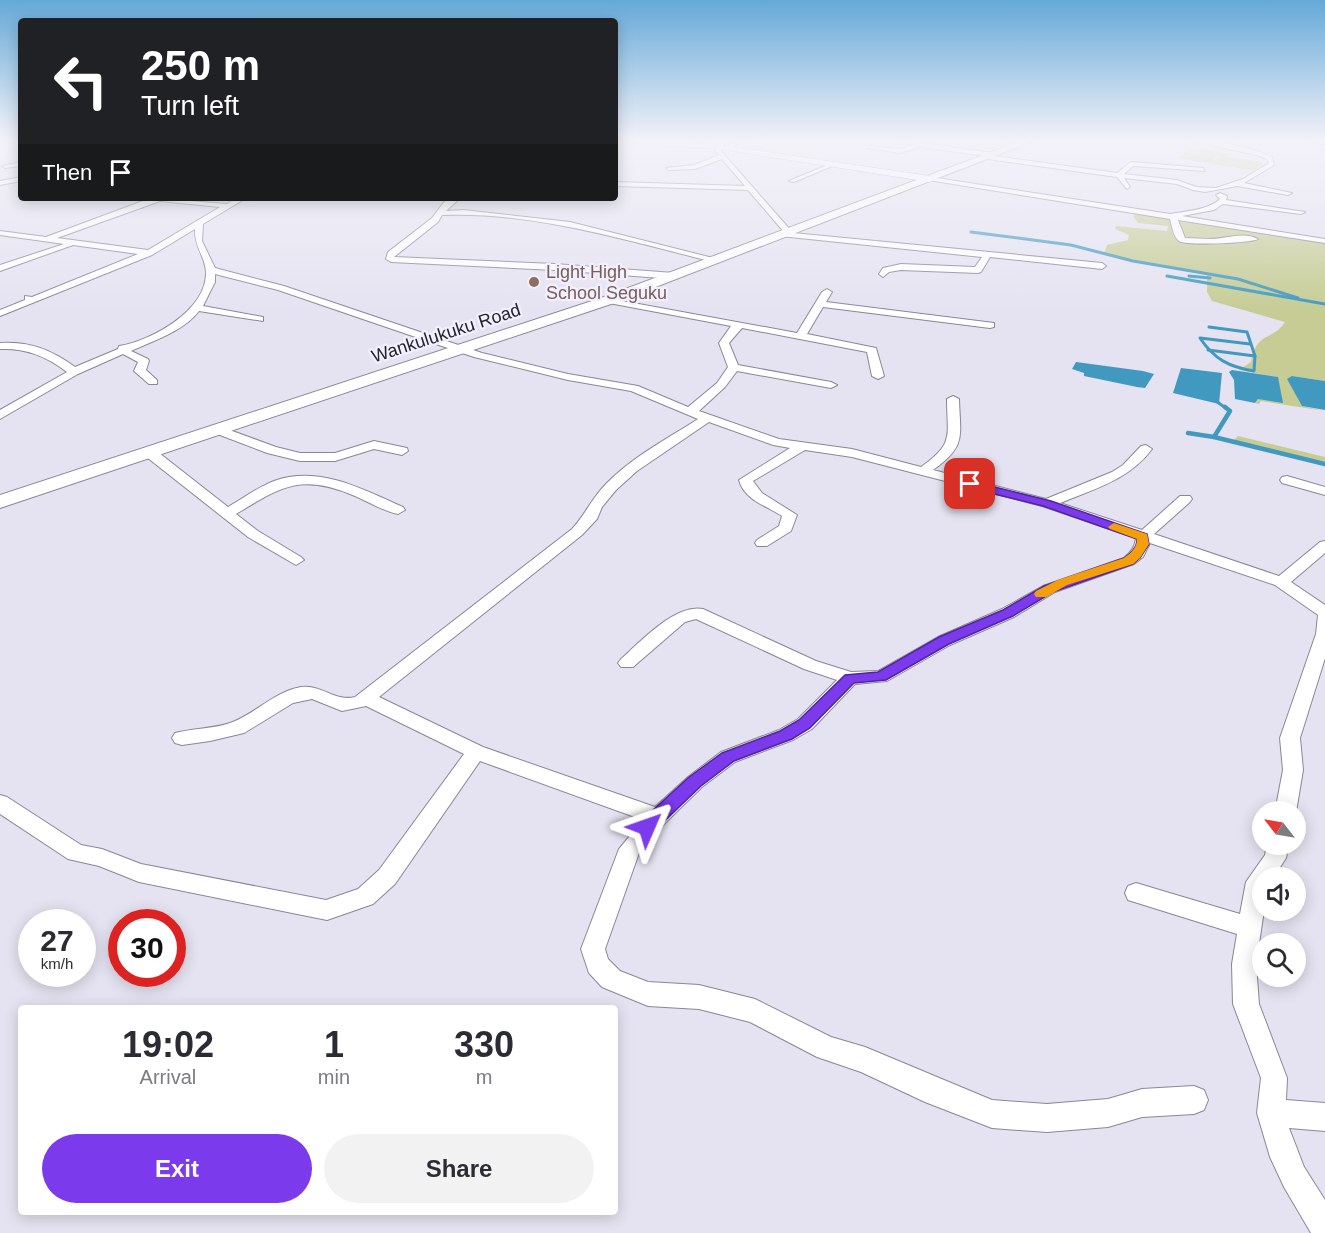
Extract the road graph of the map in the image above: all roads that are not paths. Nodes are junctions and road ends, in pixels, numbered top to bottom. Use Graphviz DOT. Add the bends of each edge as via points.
graph roads {
  1 [pos="758,197"];
  2 [pos="883,197"];
  3 [pos="1052,197"];
  4 [pos="1222,197"];
  5 [pos="148,201"];
  6 [pos="183,201"];
  7 [pos="236,201"];
  8 [pos="452,201"];
  9 [pos="1222,202"];
  10 [pos="227,206"];
  11 [pos="1301,212"];
  12 [pos="442,213"];
  13 [pos="1173,216"];
  14 [pos="200,224"];
  15 [pos="0,233"];
  16 [pos="786,233"];
  17 [pos="1298,236"];
  18 [pos="46,240"];
  19 [pos="1325,241"];
  20 [pos="73,244"];
  21 [pos="149,253"];
  22 [pos="987,256"];
  23 [pos="717,260"];
  24 [pos="1102,266"];
  25 [pos="0,268"];
  26 [pos="211,270"];
  27 [pos="883,274"];
  28 [pos="674,276"];
  29 [pos="827,292"];
  30 [pos="609,300"];
  31 [pos="820,304"];
  32 [pos="198,308"];
  33 [pos="0,313"];
  34 [pos="260,319"];
  35 [pos="736,324"];
  36 [pos="990,325"];
  37 [pos="800,337"];
  38 [pos="0,346"];
  39 [pos="123,348"];
  40 [pos="460,349"];
  41 [pos="734,367"];
  42 [pos="74,372"];
  43 [pos="878,376"];
  44 [pos="153,382"];
  45 [pos="831,385"];
  46 [pos="953,399"];
  47 [pos="691,411"];
  48 [pos="0,415"];
  49 [pos="709,417"];
  50 [pos="216,429"];
  51 [pos="804,445"];
  52 [pos="1146,449"];
  53 [pos="402,451"];
  54 [pos="149,452"];
  55 [pos="923,471"];
  56 [pos="1287,480"];
  57 [pos="1325,491"];
  58 [pos="1185,499"];
  59 [pos="0,502"];
  60 [pos="1047,503"];
  61 [pos="398,510"];
  62 [pos="226,514"];
  63 [pos="1143,537"];
  64 [pos="762,543"];
  65 [pos="1325,545"];
  66 [pos="296,561"];
  67 [pos="1281,582"];
  68 [pos="1325,612"];
  69 [pos="1325,617"];
  70 [pos="627,663"];
  71 [pos="850,678"];
  72 [pos="366,698"];
  73 [pos="182,738"];
  74 [pos="476,752"];
  75 [pos="1287,801"];
  76 [pos="0,803"];
  77 [pos="658,817"];
  78 [pos="1276,855"];
  79 [pos="1137,893"];
  80 [pos="1249,927"];
  81 [pos="1194,1100"];
  82 [pos="1271,1113"];
  83 [pos="1325,1117"];
  84 [pos="1325,1228"];
  1 -- 16 [label="street"];
  2 -- 16 [label="main road, Wankulukuku Road"];
  3 -- 13 [label="street"];
  4 -- 9 [label="street"];
  5 -- 18 [label="street"];
  6 -- 10 [label="street"];
  7 -- 10 [label="street"];
  8 -- 12 [label="street"];
  9 -- 11 [label="street"];
  9 -- 13 [label="street"];
  10 -- 14 [label="street"];
  12 -- 23 [label="street" via="459,211 562,222"];
  12 -- 28 [label="street" via="389,257"];
  13 -- 17 [label="street"];
  13 -- 17 [label="street" via="1183,240 1212,242"];
  14 -- 21 [label="street"];
  14 -- 26 [label="street" via="198,241"];
  15 -- 18 [label="street"];
  16 -- 22 [label="street"];
  16 -- 23 [label="main road, Wankulukuku Road"];
  17 -- 19 [label="street"];
  18 -- 20 [label="street"];
  20 -- 21 [label="street"];
  20 -- 25 [label="street"];
  21 -- 33 [label="street"];
  22 -- 24 [label="street"];
  22 -- 27 [label="street" via="978,270 902,267"];
  23 -- 28 [label="main road, Wankulukuku Road"];
  26 -- 32 [label="street"];
  26 -- 40 [label="street" via="281,288"];
  28 -- 30 [label="main road, Wankulukuku Road"];
  29 -- 31 [label="street"];
  30 -- 35 [label="street"];
  30 -- 40 [label="main road, Wankulukuku Road"];
  31 -- 36 [label="street"];
  31 -- 37 [label="street"];
  32 -- 34 [label="street"];
  32 -- 39 [label="street" via="177,325"];
  35 -- 37 [label="street"];
  35 -- 41 [label="street" via="737,329 724,343"];
  37 -- 43 [label="street" via="872,350"];
  38 -- 42 [label="street" via="28,345"];
  39 -- 42 [label="street"];
  39 -- 44 [label="street" via="144,361 140,371"];
  40 -- 47 [label="street" via="545,372 634,388"];
  40 -- 50 [label="main road, Wankulukuku Road"];
  41 -- 45 [label="street"];
  41 -- 47 [label="street" via="721,385"];
  42 -- 48 [label="street"];
  46 -- 55 [label="street" via="956,434 938,461"];
  47 -- 49 [label="street"];
  49 -- 51 [label="street" via="777,442"];
  49 -- 72 [label="street" via="632,468 611,487 577,532"];
  50 -- 53 [label="street" via="296,456 330,458 372,445"];
  50 -- 54 [label="main road, Wankulukuku Road"];
  51 -- 55 [label="street"];
  51 -- 64 [label="street" via="746,480 751,492 790,515 786,528"];
  52 -- 60 [label="street" via="1117,475"];
  54 -- 59 [label="main road, Wankulukuku Road"];
  54 -- 62 [label="street"];
  55 -- 60 [label="street"];
  56 -- 57 [label="street"];
  58 -- 63 [label="street"];
  60 -- 63 [label="street"];
  61 -- 62 [label="street" via="327,481 300,479 281,484"];
  62 -- 66 [label="street"];
  63 -- 67 [label="street"];
  63 -- 71 [label="street" via="1136,556 1129,561 1049,589 881,677"];
  65 -- 67 [label="street"];
  67 -- 68 [label="street"];
  69 -- 75 [label="street" via="1324,634 1290,738 1293,770"];
  70 -- 71 [label="street" via="679,618 697,614 810,665"];
  71 -- 77 [label="street" via="805,724 728,757"];
  72 -- 73 [label="street" via="348,706 312,693 297,694 237,728"];
  72 -- 74 [label="street"];
  74 -- 76 [label="street" via="387,877 365,897 327,910 140,873 76,853"];
  74 -- 77 [label="street"];
  77 -- 81 [label="street" via="630,849 593,949 598,965 610,979 648,994 699,997 755,1011 826,1048 865,1060 992,1114 1047,1118 1108,1113 1142,1103"];
  78 -- 80 [label="street" via="1257,882"];
  79 -- 80 [label="street"];
  80 -- 82 [label="street" via="1246,1004 1274,1078"];
  82 -- 83 [label="street"];
  82 -- 84 [label="street" via="1280,1147 1294,1177"];
}
